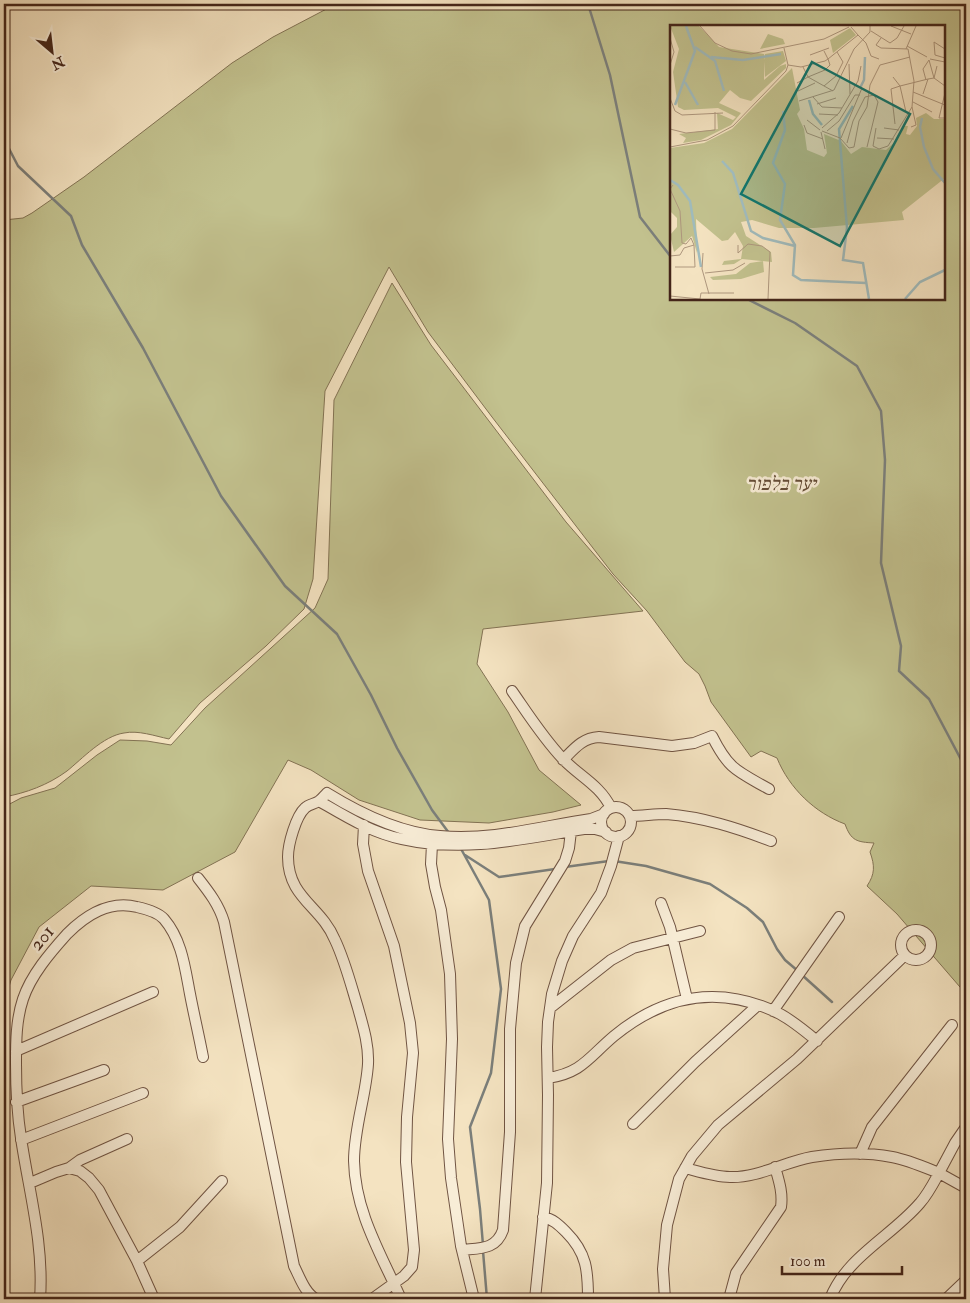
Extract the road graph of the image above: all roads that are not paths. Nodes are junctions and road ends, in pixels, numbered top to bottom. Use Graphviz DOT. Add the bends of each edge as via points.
graph roads {
  1 [pos="512,690"];
  2 [pos="563,760"];
  3 [pos="768,789"];
  4 [pos="323,797"];
  5 [pos="607,811"];
  6 [pos="630,816"];
  7 [pos="364,825"];
  8 [pos="571,831"];
  9 [pos="606,832"];
  10 [pos="618,836"];
  11 [pos="480,841"];
  12 [pos="772,841"];
  13 [pos="437,842"];
  14 [pos="198,878"];
  15 [pos="661,903"];
  16 [pos="839,917"];
  17 [pos="700,931"];
  18 [pos="672,938"];
  19 [pos="905,955"];
  20 [pos="153,992"];
  21 [pos="687,999"];
  22 [pos="758,1005"];
  23 [pos="550,1008"];
  24 [pos="774,1011"];
  25 [pos="952,1025"];
  26 [pos="817,1041"];
  27 [pos="16,1051"];
  28 [pos="203,1056"];
  29 [pos="104,1070"];
  30 [pos="548,1078"];
  31 [pos="143,1094"];
  32 [pos="16,1102"];
  33 [pos="633,1124"];
  34 [pos="966,1127"];
  35 [pos="127,1139"];
  36 [pos="21,1140"];
  37 [pos="860,1154"];
  38 [pos="69,1168"];
  39 [pos="685,1168"];
  40 [pos="775,1168"];
  41 [pos="939,1174"];
  42 [pos="222,1181"];
  43 [pos="30,1183"];
  44 [pos="966,1188"];
  45 [pos="543,1217"];
  46 [pos="462,1250"];
  47 [pos="137,1261"];
  48 [pos="966,1280"];
  49 [pos="394,1283"];
  50 [pos="40,1299"];
  51 [pos="154,1299"];
  52 [pos="316,1299"];
  53 [pos="372,1299"];
  54 [pos="401,1299"];
  55 [pos="474,1299"];
  56 [pos="535,1299"];
  57 [pos="588,1299"];
  58 [pos="664,1299"];
  59 [pos="729,1299"];
  60 [pos="830,1299"];
  61 [pos="946,1299"];
  1 -- 2 [label="street"];
  2 -- 3 [label="street" via="590,738 672,746 712,736 729,765"];
  2 -- 5 [label="street" via="602,793"];
  4 -- 7 [label="street" via="348,818"];
  4 -- 13 [label="street"];
  4 -- 49 [label="street" via="305,808 294,827 289,841 289,869 297,891 321,917 335,940 367,1043 368,1062 354,1159 356,1185 365,1220"];
  5 -- 6 [label="street" via="620,807"];
  5 -- 9 [label="street" via="602,824"];
  5 -- 11 [label="street" via="591,819"];
  6 -- 10 [label="street" via="629,830"];
  6 -- 12 [label="street" via="664,814 703,819"];
  7 -- 13 [label="street" via="401,839"];
  7 -- 49 [label="street" via="363,844 368,871 394,946 413,1053 406,1162 414,1250 412,1267"];
  8 -- 9 [label="street" via="595,829"];
  8 -- 11 [label="street"];
  8 -- 46 [label="street" via="565,861 525,926 516,964 510,1029 510,1132 504,1230 496,1244"];
  9 -- 10 [label="street"];
  10 -- 23 [label="street" via="601,893 573,936 562,961"];
  11 -- 13 [label="street"];
  13 -- 46 [label="street" via="431,864 450,974 452,1039 448,1140"];
  14 -- 52 [label="street" via="220,909 224,922 294,1266"];
  15 -- 18 [label="street"];
  16 -- 24 [label="street"];
  17 -- 18 [label="street"];
  18 -- 21 [label="street"];
  18 -- 23 [label="street" via="634,948 611,960"];
  19 -- 26 [label="street"];
  20 -- 27 [label="street"];
  21 -- 22 [label="street" via="708,996 733,998"];
  21 -- 30 [label="street" via="648,1013 614,1036 580,1067"];
  22 -- 24 [label="street"];
  22 -- 33 [label="street" via="694,1062"];
  23 -- 30 [label="street"];
  24 -- 26 [label="street"];
  25 -- 37 [label="street" via="872,1127"];
  26 -- 39 [label="street" via="718,1126"];
  27 -- 28 [label="street, 201" via="23,999 54,948 79,922 94,912 112,906 134,906 163,918 173,933 182,955"];
  27 -- 32 [label="street, 201"];
  29 -- 32 [label="street"];
  30 -- 45 [label="street" via="547,1183"];
  31 -- 36 [label="street"];
  32 -- 36 [label="street, 201"];
  34 -- 41 [label="street"];
  35 -- 38 [label="street"];
  36 -- 43 [label="street, 201"];
  37 -- 40 [label="street" via="812,1157"];
  37 -- 41 [label="street" via="892,1157"];
  38 -- 43 [label="street"];
  38 -- 47 [label="street" via="80,1171 98,1190"];
  39 -- 40 [label="street" via="732,1178"];
  39 -- 58 [label="street" via="667,1225"];
  40 -- 59 [label="street" via="782,1192 781,1207 736,1273"];
  41 -- 44 [label="street"];
  41 -- 60 [label="street" via="919,1204 842,1277"];
  42 -- 47 [label="street" via="180,1227"];
  43 -- 50 [label="street, 201" via="38,1226 42,1280"];
  45 -- 56 [label="street"];
  45 -- 57 [label="street" via="556,1223 573,1239 584,1256 589,1280"];
  46 -- 55 [label="street"];
  47 -- 51 [label="street"];
  48 -- 61 [label="street"];
  49 -- 53 [label="street"];
  49 -- 54 [label="street"];
}
